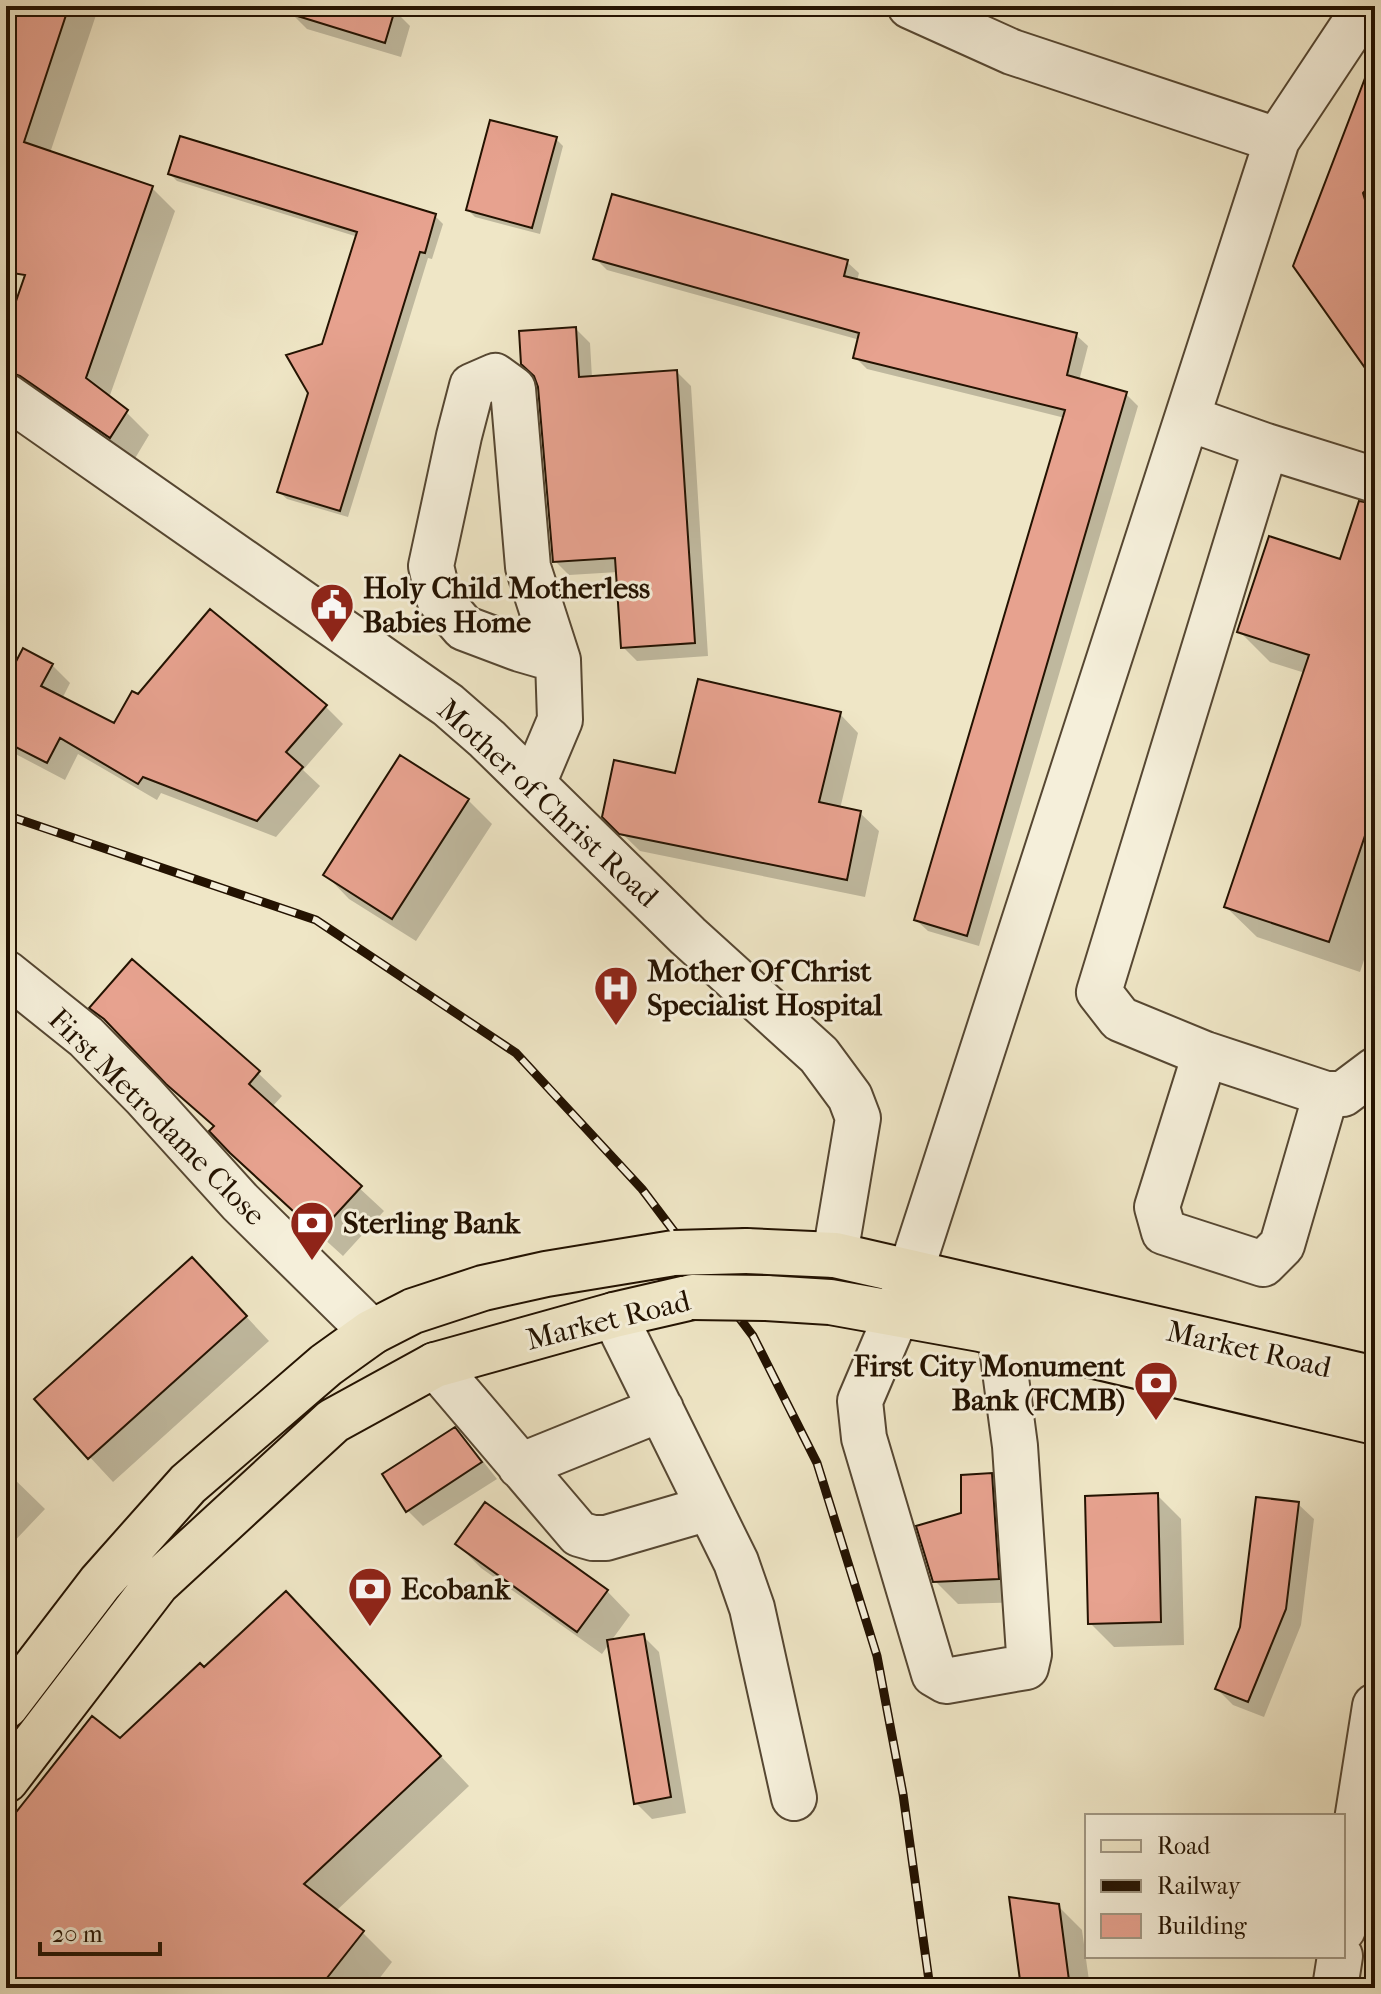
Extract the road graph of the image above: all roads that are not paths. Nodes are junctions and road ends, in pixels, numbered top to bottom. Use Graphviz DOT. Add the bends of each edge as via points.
graph roads {
  1 [pos="910,6"];
  2 [pos="1366,6"];
  3 [pos="1277,140"];
  4 [pos="6,396"];
  5 [pos="1187,418"];
  6 [pos="1266,446"];
  7 [pos="1375,480"];
  8 [pos="558,660"];
  9 [pos="533,784"];
  10 [pos="6,973"];
  11 [pos="1205,1054"];
  12 [pos="1375,1070"];
  13 [pos="1326,1094"];
  14 [pos="835,1255"];
  15 [pos="910,1272"];
  16 [pos="897,1314"];
  17 [pos="614,1315"];
  18 [pos="372,1332"];
  19 [pos="1000,1333"];
  20 [pos="435,1365"];
  21 [pos="1375,1379"];
  22 [pos="661,1409"];
  23 [pos="1375,1422"];
  24 [pos="520,1466"];
  25 [pos="709,1508"];
  26 [pos="6,1706"];
  27 [pos="1375,1706"];
  28 [pos="6,1780"];
  29 [pos="794,1798"];
  30 [pos="1345,1913"];
  31 [pos="1340,1958"];
  32 [pos="1335,1988"];
  1 -- 3 [label="street" via="1012,52"];
  2 -- 3 [label="street"];
  3 -- 5 [label="street"];
  4 -- 9 [label="street, Mother of Christ Road" via="448,705"];
  5 -- 6 [label="street"];
  5 -- 15 [label="street"];
  6 -- 7 [label="street"];
  6 -- 11 [label="street" via="1099,992 1120,1019"];
  8 -- 8 [label="street" via="528,567 513,389 495,376 472,386 431,566 439,599 464,628"];
  8 -- 9 [label="street" via="560,720"];
  9 -- 14 [label="street, Mother of Christ Road" via="819,1055 850,1097 858,1118"];
  10 -- 18 [label="street, First Metrodame Close" via="86,1037 240,1202"];
  11 -- 13 [label="street"];
  11 -- 13 [label="street" via="1157,1207 1164,1232 1263,1264 1282,1245"];
  12 -- 13 [label="street" via="1343,1094"];
  14 -- 15 [label="main road, Market Road"];
  14 -- 18 [label="main road, Market Road, bridge" via="674,1253 546,1274 413,1311"];
  15 -- 16 [label="street"];
  15 -- 21 [label="main road, Market Road"];
  16 -- 17 [label="main road, Market Road, bridge" via="830,1302 692,1297"];
  16 -- 19 [label="main road, Market Road"];
  16 -- 19 [label="street" via="860,1401 864,1438 934,1674 946,1681 1026,1667 1029,1654 1015,1446"];
  17 -- 20 [label="main road, Market Road"];
  17 -- 22 [label="street"];
  18 -- 26 [label="main road, Market Road" via="188,1484 100,1583"];
  19 -- 23 [label="main road, Market Road"];
  20 -- 24 [label="street"];
  20 -- 28 [label="main road, Market Road" via="333,1421 157,1583"];
  22 -- 24 [label="street"];
  22 -- 25 [label="street"];
  24 -- 25 [label="street" via="579,1534 593,1538"];
  25 -- 29 [label="street" via="752,1608"];
  27 -- 30 [label="street"];
  31 -- 32 [label="street"];
}
